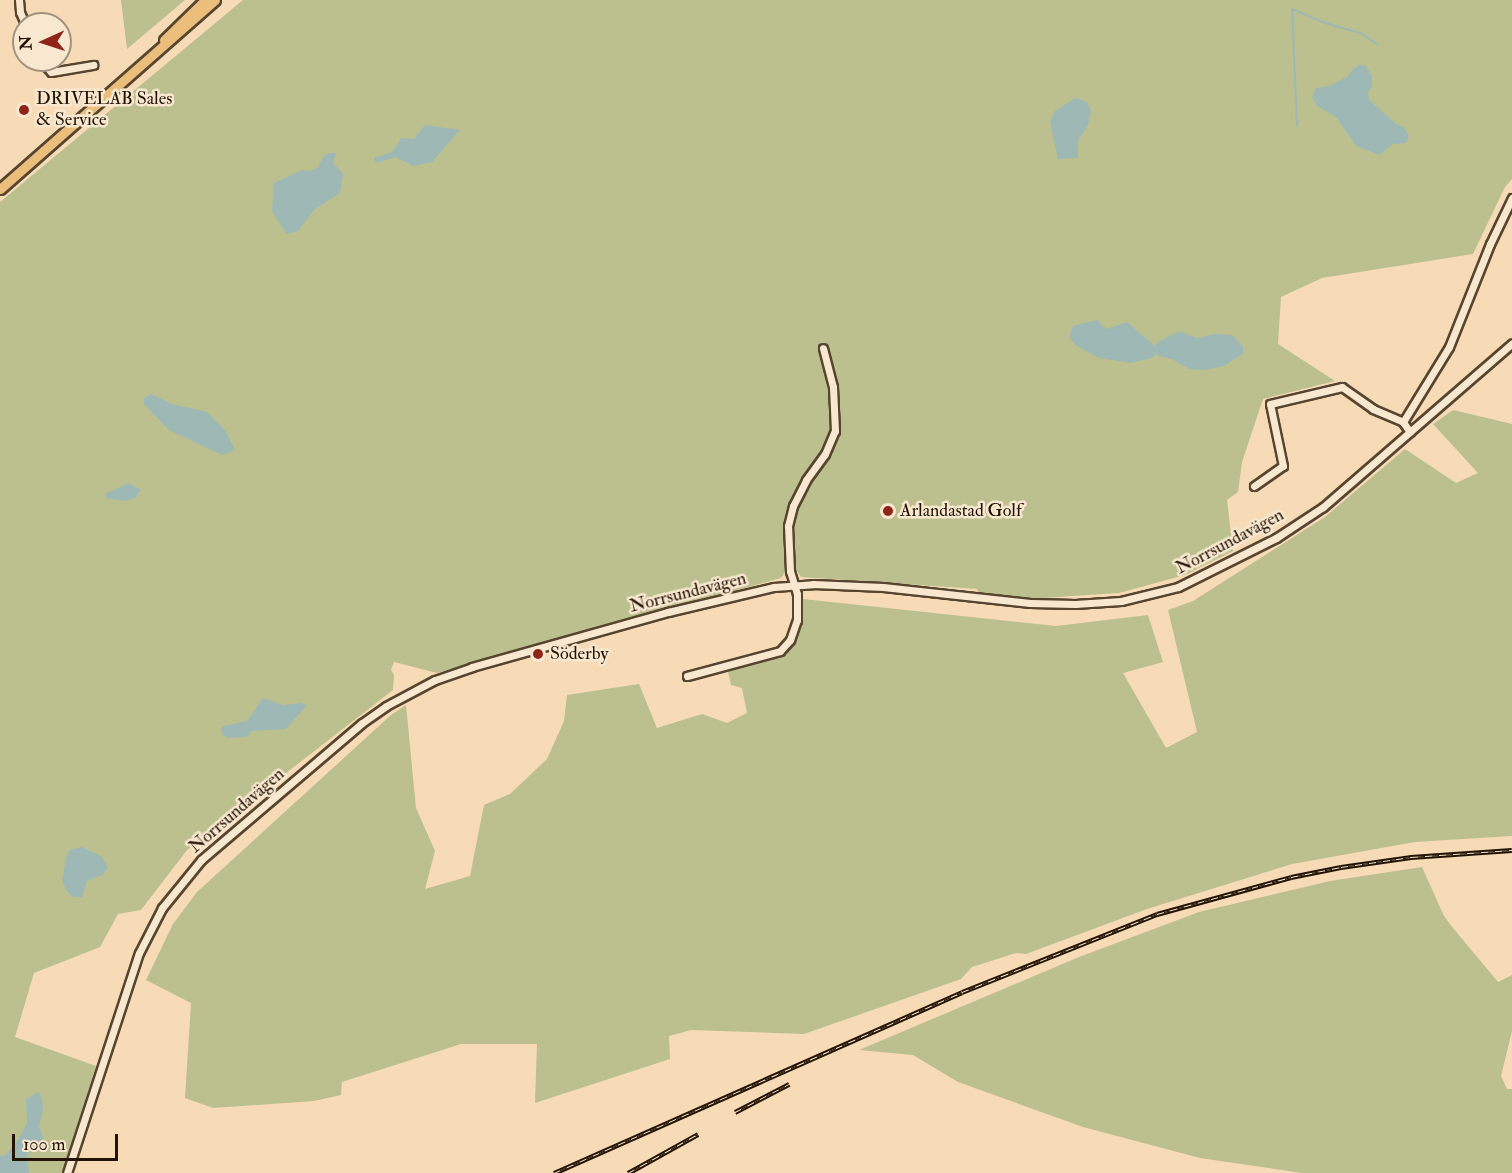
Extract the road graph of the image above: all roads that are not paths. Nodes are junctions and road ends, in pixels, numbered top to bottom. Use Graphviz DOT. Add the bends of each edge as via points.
graph roads {
  1 [pos="204,0"];
  2 [pos="215,0"];
  3 [pos="93,66"];
  4 [pos="72,69"];
  5 [pos="118,86"];
  6 [pos="0,189"];
  7 [pos="1512,198"];
  8 [pos="1512,344"];
  9 [pos="823,348"];
  10 [pos="1403,422"];
  11 [pos="1410,432"];
  12 [pos="1254,486"];
  13 [pos="793,585"];
  14 [pos="687,676"];
  15 [pos="67,1173"];
  1 -- 5 [label="main road"];
  2 -- 5 [label="main road"];
  3 -- 4 [label="street"];
  5 -- 6 [label="main road"];
  7 -- 10 [label="street" via="1449,347"];
  8 -- 11 [label="street, Norrsundavägen"];
  9 -- 13 [label="street" via="833,387 835,431 793,506 787,541"];
  10 -- 11 [label="street"];
  10 -- 12 [label="street" via="1373,409 1342,387 1270,404 1283,466"];
  11 -- 13 [label="street, Norrsundavägen" via="1323,507 1276,538 1178,587 1121,601 1030,603 883,587"];
  13 -- 14 [label="street" via="797,620 790,640 780,651"];
  13 -- 15 [label="street, Norrsundavägen" via="668,612 472,667 435,680 362,723 201,860 162,908 136,963"];
}
